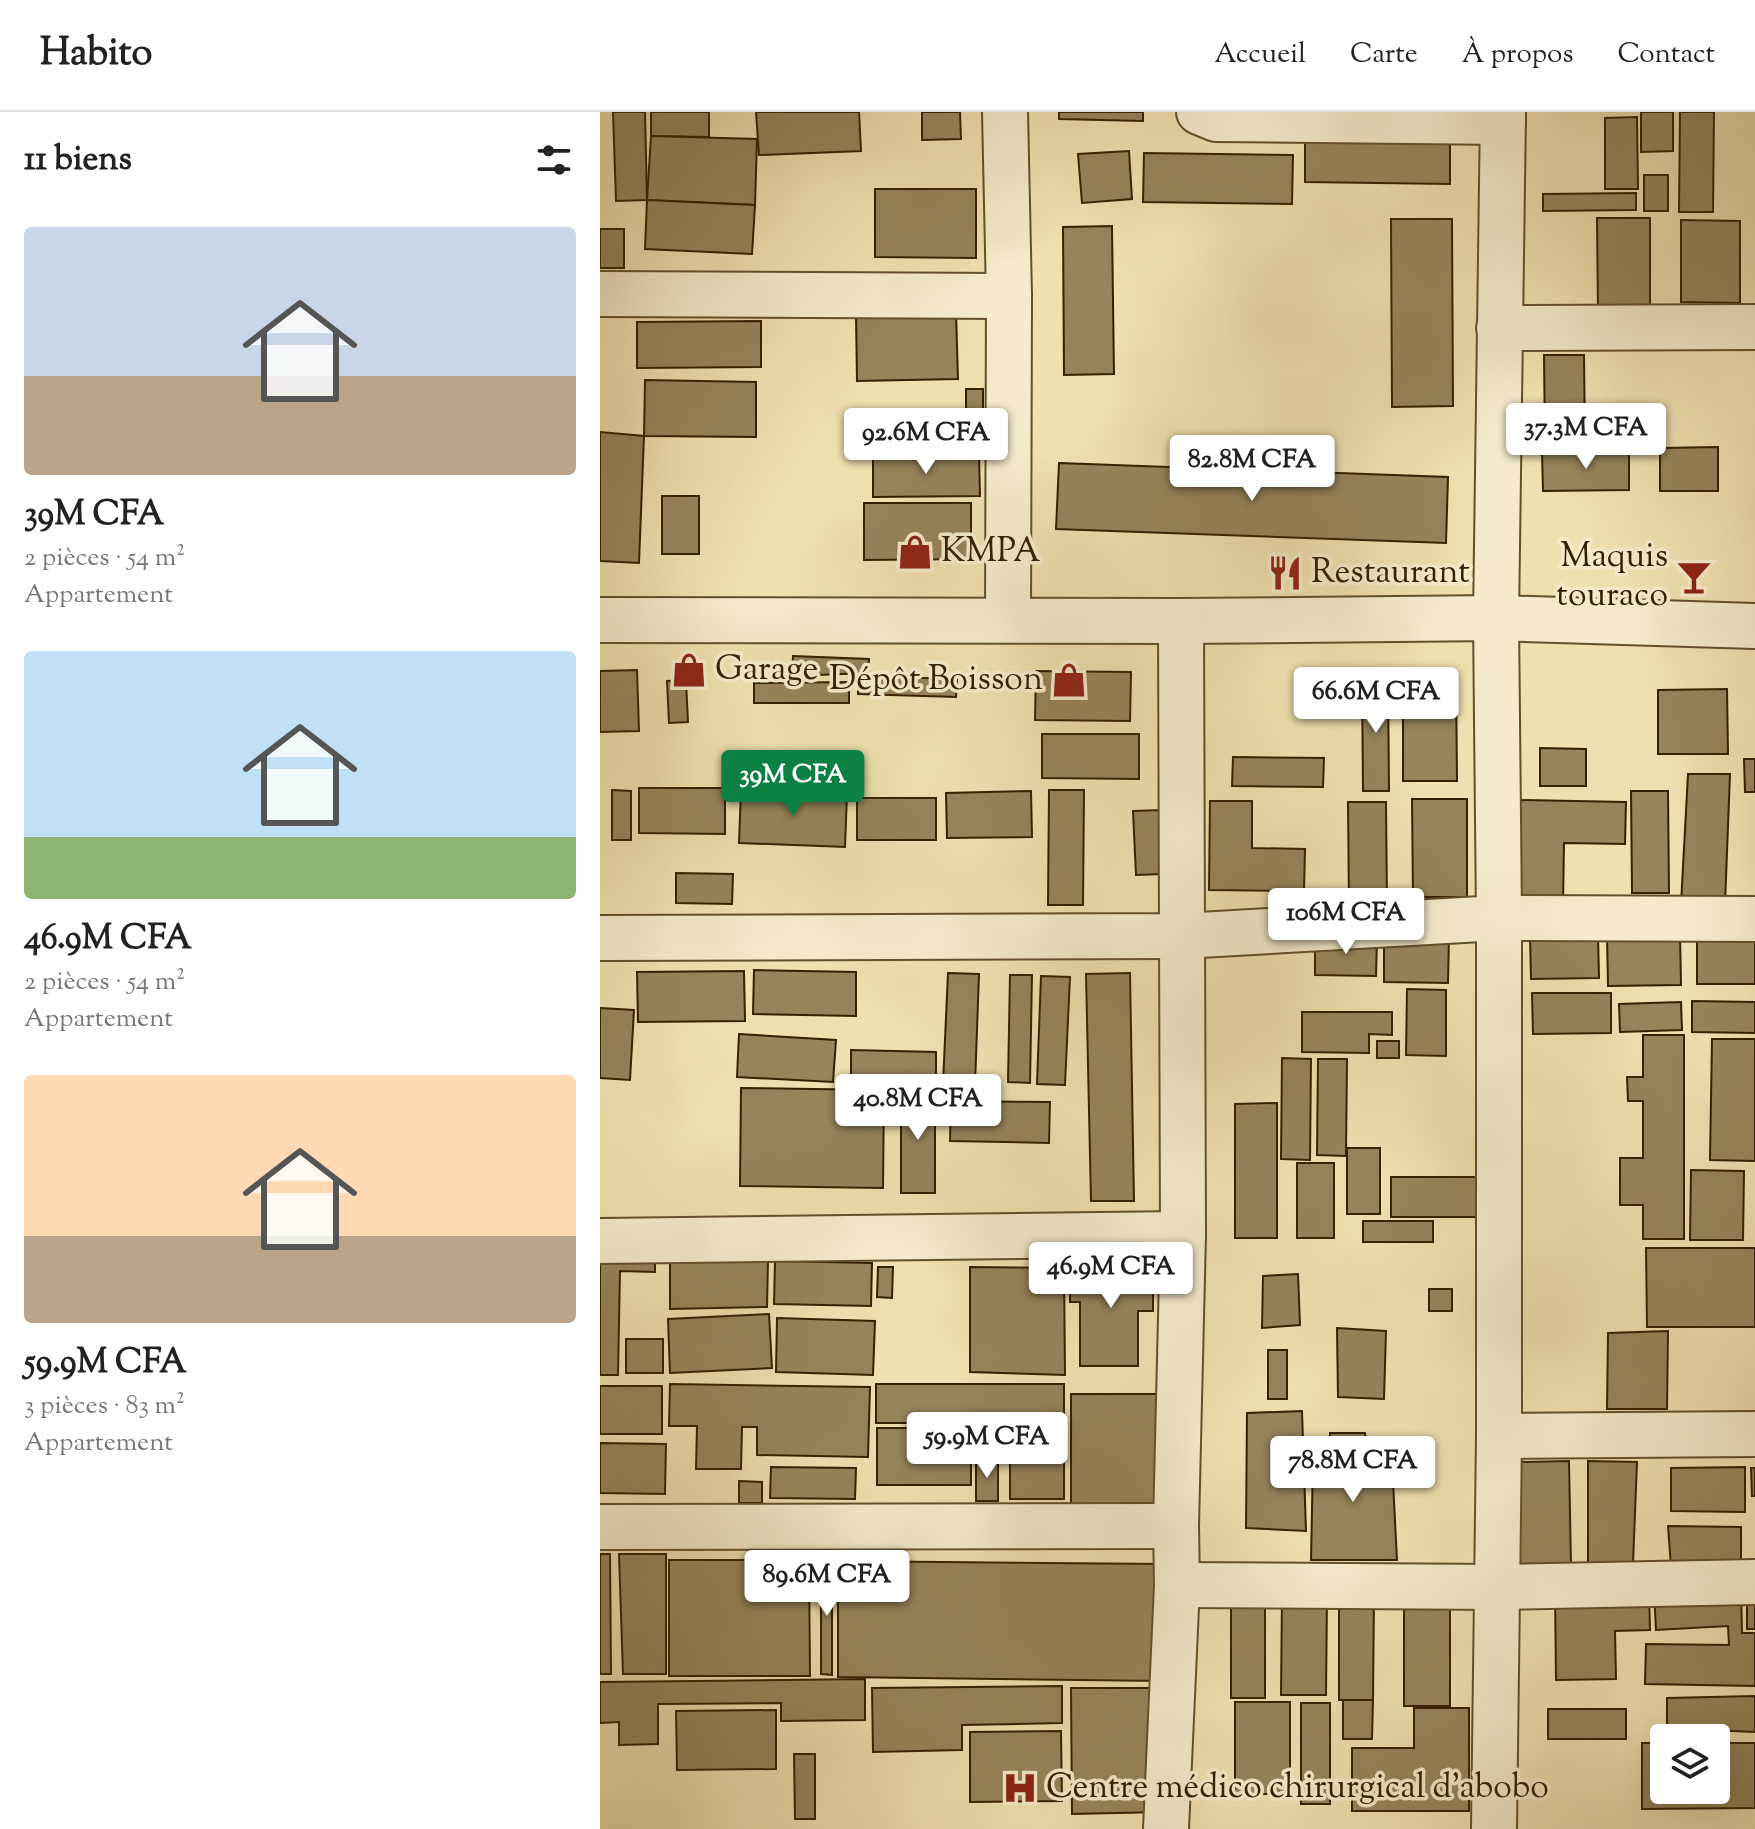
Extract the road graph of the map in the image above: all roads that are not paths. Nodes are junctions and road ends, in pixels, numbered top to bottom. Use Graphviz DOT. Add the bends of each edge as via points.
graph roads {
  1 [pos="1005,112"];
  2 [pos="1199,112"];
  3 [pos="1503,117"];
  4 [pos="600,294"];
  5 [pos="1009,296"];
  6 [pos="1755,327"];
  7 [pos="1499,328"];
  8 [pos="1496,618"];
  9 [pos="600,620"];
  10 [pos="1008,620"];
  11 [pos="1181,621"];
  12 [pos="1755,626"];
  13 [pos="1499,918"];
  14 [pos="1755,919"];
  15 [pos="1182,936"];
  16 [pos="600,938"];
  17 [pos="1183,1234"];
  18 [pos="600,1241"];
  19 [pos="1755,1434"];
  20 [pos="1499,1436"];
  21 [pos="1176,1526"];
  22 [pos="600,1527"];
  23 [pos="1755,1582"];
  24 [pos="1177,1585"];
  25 [pos="1498,1587"];
  26 [pos="1166,1829"];
  27 [pos="1494,1829"];
  1 -- 5 [label="street"];
  2 -- 3 [label="street" via="1216,119"];
  3 -- 7 [label="street"];
  4 -- 5 [label="street"];
  5 -- 10 [label="street"];
  6 -- 7 [label="street"];
  7 -- 8 [label="street"];
  8 -- 11 [label="street"];
  8 -- 12 [label="street"];
  8 -- 13 [label="street"];
  9 -- 10 [label="street"];
  10 -- 11 [label="street"];
  11 -- 15 [label="street"];
  13 -- 14 [label="street"];
  13 -- 15 [label="street"];
  13 -- 20 [label="street"];
  15 -- 16 [label="street"];
  15 -- 17 [label="street"];
  17 -- 18 [label="street"];
  17 -- 21 [label="street"];
  19 -- 20 [label="street"];
  20 -- 25 [label="street"];
  21 -- 22 [label="street"];
  21 -- 24 [label="street"];
  23 -- 25 [label="street"];
  24 -- 25 [label="street"];
  24 -- 26 [label="street"];
  25 -- 27 [label="street"];
}
